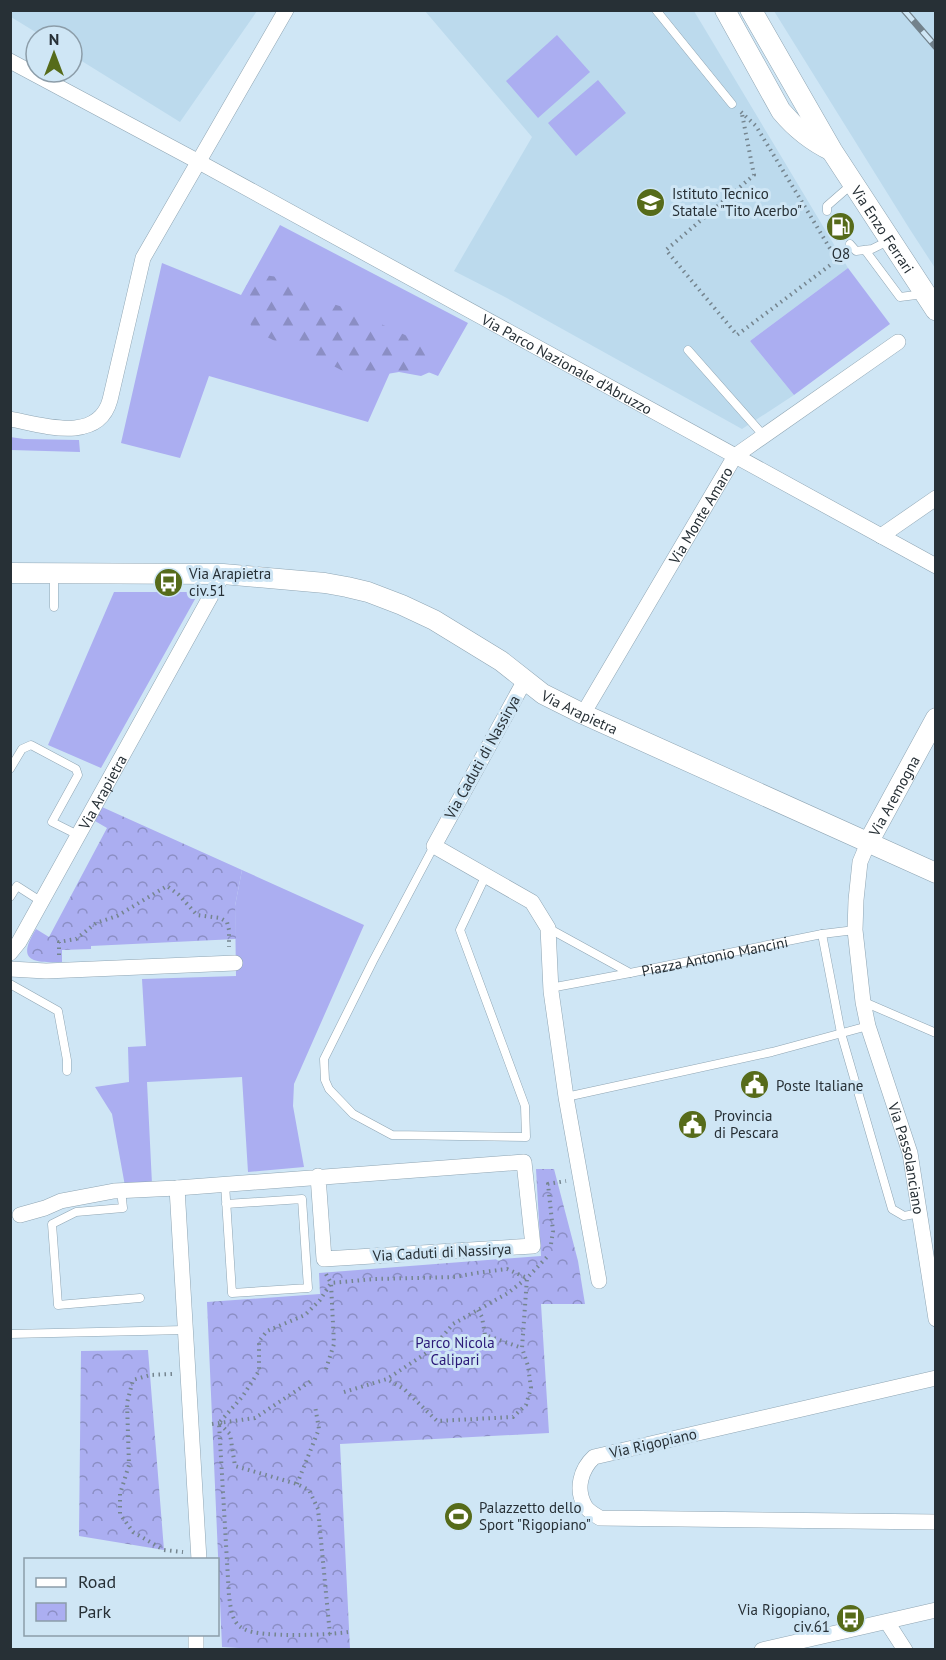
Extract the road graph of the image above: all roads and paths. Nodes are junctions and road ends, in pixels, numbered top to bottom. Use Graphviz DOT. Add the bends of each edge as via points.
graph roads {
  1 [pos="286,10"];
  2 [pos="656,10"];
  3 [pos="724,10"];
  4 [pos="751,10"];
  5 [pos="10,61"];
  6 [pos="732,104"];
  7 [pos="742,114"];
  8 [pos="832,151"];
  9 [pos="199,162"];
  10 [pos="852,184"];
  11 [pos="827,211"];
  12 [pos="890,241"];
  13 [pos="850,244"];
  14 [pos="865,250"];
  15 [pos="923,291"];
  16 [pos="936,310"];
  17 [pos="898,342"];
  18 [pos="688,350"];
  19 [pos="10,419"];
  20 [pos="764,436"];
  21 [pos="735,456"];
  22 [pos="936,498"];
  23 [pos="881,536"];
  24 [pos="936,566"];
  25 [pos="10,573"];
  26 [pos="54,573"];
  27 [pos="223,574"];
  28 [pos="54,607"];
  29 [pos="525,680"];
  30 [pos="583,714"];
  31 [pos="936,718"];
  32 [pos="10,769"];
  33 [pos="78,835"];
  34 [pos="868,843"];
  35 [pos="434,846"];
  36 [pos="936,873"];
  37 [pos="486,875"];
  38 [pos="10,897"];
  39 [pos="42,902"];
  40 [pos="548,928"];
  41 [pos="855,930"];
  42 [pos="822,934"];
  43 [pos="13,950"];
  44 [pos="232,963"];
  45 [pos="10,969"];
  46 [pos="34,970"];
  47 [pos="59,971"];
  48 [pos="630,973"];
  49 [pos="10,984"];
  50 [pos="550,988"];
  51 [pos="863,1002"];
  52 [pos="868,1026"];
  53 [pos="841,1033"];
  54 [pos="936,1033"];
  55 [pos="67,1071"];
  56 [pos="566,1097"];
  57 [pos="318,1176"];
  58 [pos="225,1184"];
  59 [pos="548,1184"];
  60 [pos="177,1188"];
  61 [pos="121,1190"];
  62 [pos="226,1204"];
  63 [pos="920,1213"];
  64 [pos="20,1215"];
  65 [pos="324,1259"];
  66 [pos="527,1278"];
  67 [pos="598,1281"];
  68 [pos="331,1283"];
  69 [pos="140,1298"];
  70 [pos="478,1310"];
  71 [pos="936,1319"];
  72 [pos="185,1330"];
  73 [pos="10,1334"];
  74 [pos="522,1348"];
  75 [pos="326,1369"];
  76 [pos="188,1373"];
  77 [pos="936,1378"];
  78 [pos="387,1379"];
  79 [pos="311,1381"];
  80 [pos="344,1392"];
  81 [pos="315,1406"];
  82 [pos="219,1423"];
  83 [pos="212,1425"];
  84 [pos="297,1484"];
  85 [pos="936,1522"];
  86 [pos="199,1556"];
  87 [pos="936,1610"];
  88 [pos="887,1622"];
  89 [pos="348,1632"];
  90 [pos="330,1635"];
  91 [pos="805,1645"];
  92 [pos="764,1649"];
  93 [pos="905,1650"];
  1 -- 9 [label="street"];
  2 -- 6 [label="lane"];
  3 -- 8 [label="street, Via Enzo Ferrari" via="790,123"];
  4 -- 8 [label="main road, Via Enzo Ferrari"];
  5 -- 9 [label="street, Via Parco Nazionale d'Abruzzo"];
  6 -- 7 [label="path"];
  7 -- 7 [label="path" via="756,126 837,260 737,334 666,250 754,175"];
  8 -- 10 [label="main road, Via Enzo Ferrari"];
  9 -- 19 [label="street" via="143,258 105,412 96,422 83,427 55,427"];
  9 -- 21 [label="street, Via Parco Nazionale d'Abruzzo"];
  10 -- 11 [label="lane" via="831,201"];
  10 -- 12 [label="main road, Via Enzo Ferrari"];
  12 -- 14 [label="lane"];
  12 -- 15 [label="main road, Via Enzo Ferrari"];
  13 -- 14 [label="lane" via="856,252"];
  14 -- 15 [label="lane" via="900,297"];
  15 -- 16 [label="main road, Via Enzo Ferrari"];
  17 -- 20 [label="street, Via Monte Amaro"];
  18 -- 20 [label="lane"];
  20 -- 21 [label="street, Via Monte Amaro"];
  21 -- 23 [label="street, Via Parco Nazionale d'Abruzzo"];
  21 -- 30 [label="street, Via Monte Amaro"];
  22 -- 23 [label="street"];
  23 -- 24 [label="street, Via Parco Nazionale d'Abruzzo"];
  25 -- 26 [label="street, Via Arapietra"];
  26 -- 27 [label="street, Via Arapietra"];
  26 -- 28 [label="lane"];
  27 -- 29 [label="street, Via Arapietra" via="325,583 368,592 434,620"];
  27 -- 33 [label="street, Via Arapietra"];
  29 -- 30 [label="street, Via Arapietra"];
  29 -- 35 [label="street, Via Caduti di Nassirya"];
  30 -- 34 [label="street, Via Arapietra"];
  31 -- 34 [label="street, Via Aremogna"];
  32 -- 33 [label="lane" via="22,749 31,746 76,769 78,775 52,822"];
  33 -- 39 [label="street, Via Arapietra"];
  34 -- 36 [label="street, Via Arapietra"];
  34 -- 41 [label="street, Via Passolanciano" via="861,862"];
  35 -- 37 [label="street, Piazza Antonio Mancini"];
  35 -- 37 [label="lane, Via Caduti di Nassirya" via="324,1059 329,1089 353,1114 392,1135 526,1137 525,1106 460,930"];
  37 -- 40 [label="street, Piazza Antonio Mancini" via="532,902"];
  38 -- 39 [label="lane" via="17,886"];
  39 -- 43 [label="street, Via Arapietra"];
  40 -- 48 [label="lane, Piazza Antonio Mancini"];
  40 -- 50 [label="street, Piazza Antonio Mancini"];
  41 -- 42 [label="lane, Piazza Antonio Mancini"];
  41 -- 51 [label="street, Via Passolanciano"];
  42 -- 48 [label="lane, Piazza Antonio Mancini"];
  42 -- 53 [label="lane"];
  43 -- 46 [label="street, Via Arapietra"];
  44 -- 47 [label="street"];
  44 -- 47 [label="path" via="227,922 196,915 167,886 117,916 96,923 76,939 59,942"];
  45 -- 46 [label="street"];
  46 -- 47 [label="street"];
  48 -- 50 [label="lane"];
  49 -- 55 [label="lane" via="58,1011"];
  50 -- 56 [label="street, Piazza Antonio Mancini"];
  51 -- 52 [label="street, Via Passolanciano"];
  51 -- 54 [label="lane"];
  52 -- 53 [label="lane"];
  52 -- 63 [label="street, Via Passolanciano" via="910,1154"];
  53 -- 56 [label="lane"];
  53 -- 63 [label="lane" via="892,1209 904,1216"];
  56 -- 67 [label="street, Piazza Antonio Mancini"];
  57 -- 58 [label="street, Via Caduti di Nassirya"];
  57 -- 65 [label="street"];
  57 -- 65 [label="street, Via Caduti di Nassirya" via="524,1162 533,1246"];
  58 -- 60 [label="street, Via Caduti di Nassirya"];
  58 -- 62 [label="lane"];
  59 -- 66 [label="path" via="551,1246 547,1259"];
  60 -- 61 [label="street, Via Caduti di Nassirya"];
  60 -- 72 [label="street"];
  61 -- 64 [label="street, Via Caduti di Nassirya" via="62,1201"];
  61 -- 69 [label="lane" via="123,1208 76,1212 52,1224 58,1305"];
  62 -- 62 [label="lane" via="232,1293 308,1288 302,1199"];
  63 -- 71 [label="street, Via Passolanciano"];
  65 -- 68 [label="path"];
  66 -- 68 [label="path" via="507,1269 455,1277"];
  66 -- 70 [label="path"];
  66 -- 74 [label="path"];
  68 -- 75 [label="path" via="334,1344"];
  68 -- 82 [label="path" via="305,1316 267,1331 259,1341 259,1371"];
  70 -- 74 [label="path" via="485,1335"];
  70 -- 78 [label="path" via="453,1324 431,1350"];
  72 -- 73 [label="lane"];
  72 -- 76 [label="street"];
  74 -- 78 [label="path" via="531,1388 526,1405 513,1417 437,1421 404,1389"];
  76 -- 86 [label="street"];
  76 -- 86 [label="path" via="133,1380 127,1403 129,1465 120,1494 120,1514 133,1532 164,1550"];
  77 -- 85 [label="street, Via Rigopiano" via="594,1457 582,1474 580,1487 584,1505 600,1518"];
  78 -- 80 [label="path"];
  79 -- 82 [label="path" via="255,1418"];
  81 -- 84 [label="path" via="319,1429"];
  82 -- 83 [label="path"];
  82 -- 84 [label="path" via="230,1434 235,1466"];
  82 -- 90 [label="path" via="233,1619 243,1629 260,1633"];
  84 -- 90 [label="path" via="309,1490 318,1509"];
  87 -- 88 [label="street"];
  88 -- 91 [label="street"];
  88 -- 93 [label="street"];
  89 -- 90 [label="path"];
  91 -- 92 [label="street"];
}
